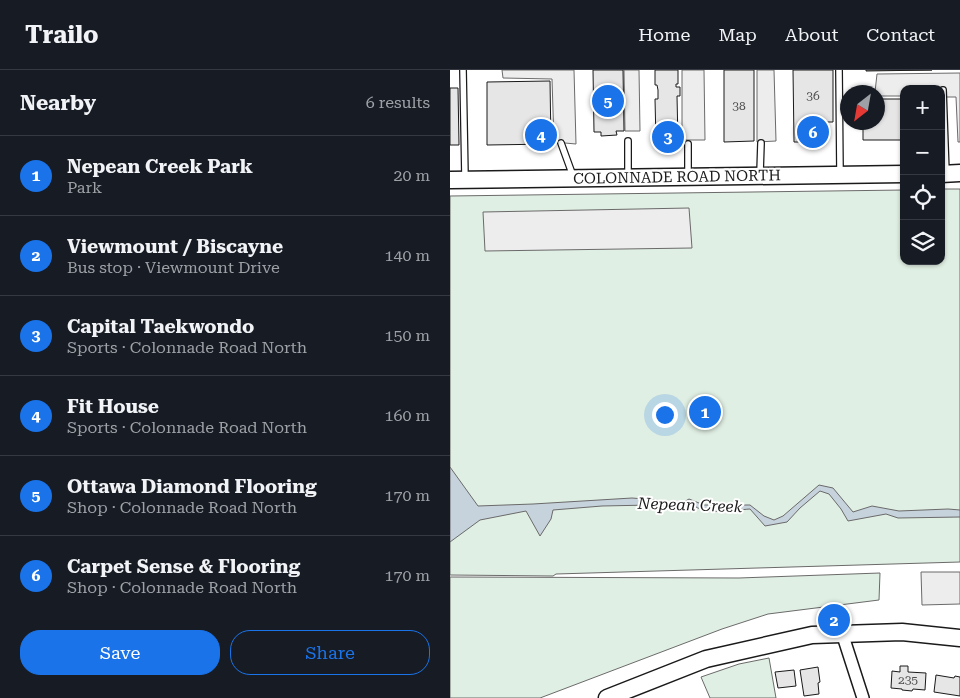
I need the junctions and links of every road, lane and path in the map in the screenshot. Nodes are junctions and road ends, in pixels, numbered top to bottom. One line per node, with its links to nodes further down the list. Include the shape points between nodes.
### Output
1 (462, 70): 15 (lane)
2 (838, 70): 10 (lane)
3 (945, 118): 9 (lane)
4 (628, 141): 12 (lane)
5 (561, 143): 14 (lane)
6 (761, 143): 11 (lane)
7 (688, 144): 13 (lane)
8 (900, 174): 10 (street, COLONNADE ROAD NORTH)
9 (949, 174)
10 (840, 175): 11 (street, COLONNADE ROAD NORTH)
11 (760, 176): 13 (street, COLONNADE ROAD NORTH)
12 (628, 177): 13 (street, COLONNADE ROAD NORTH); 14 (street, COLONNADE ROAD NORTH)
13 (688, 177)
14 (574, 178): 15 (street, COLONNADE ROAD NORTH)
15 (458, 180)
16 (842, 633): 17 (street, via 902,632); 18 (street, via 812,635 706,659); 19 (street)
17 (960, 638)
18 (617, 696)
19 (862, 698)

